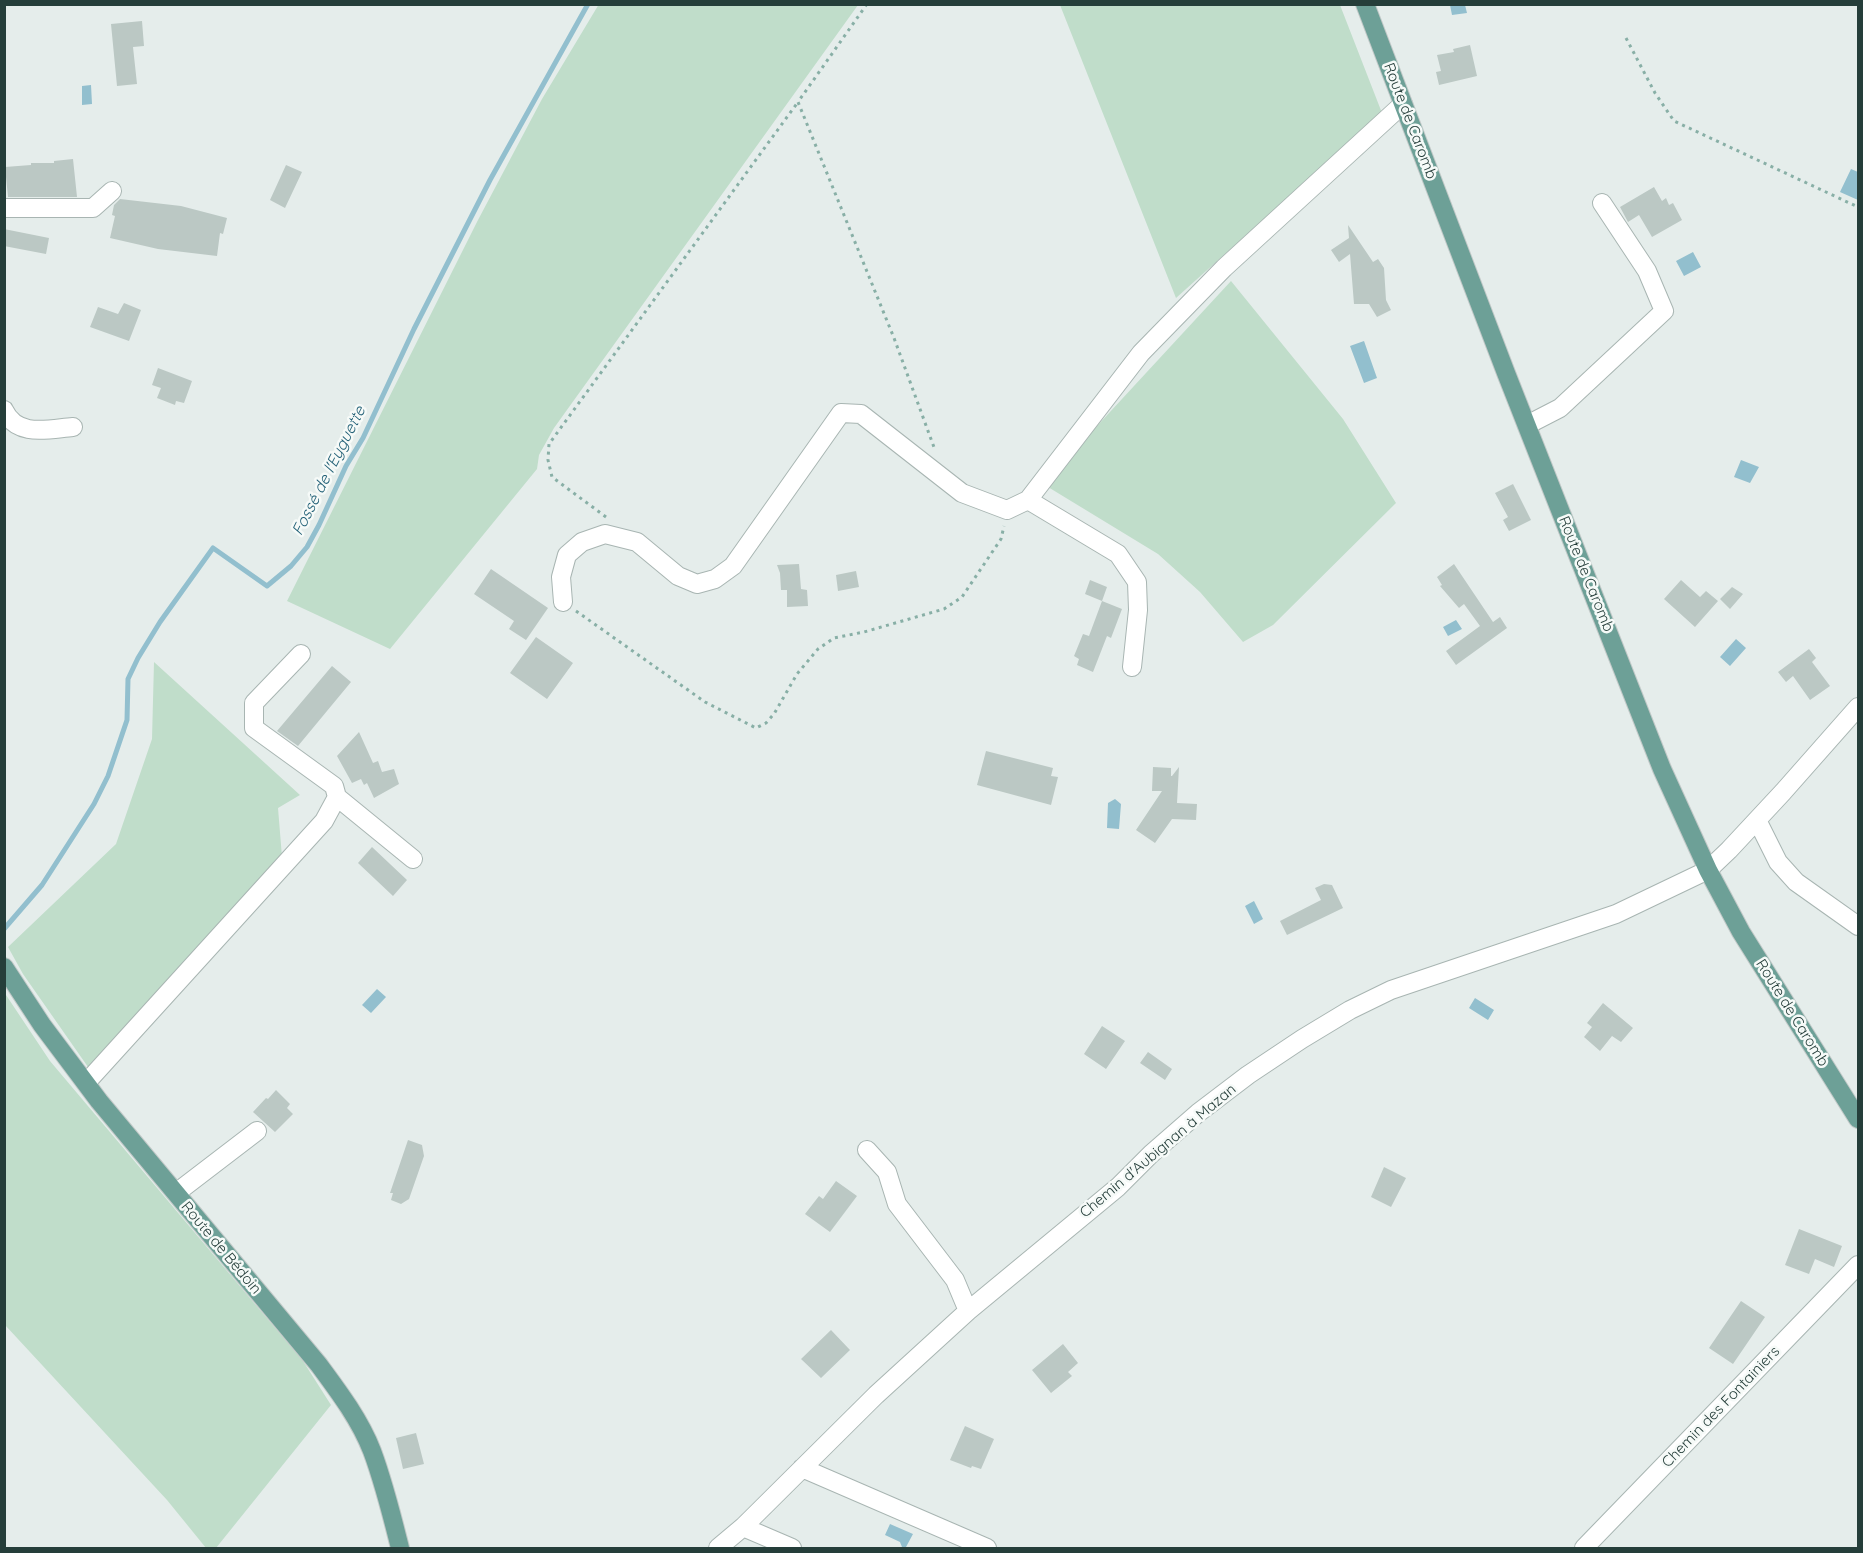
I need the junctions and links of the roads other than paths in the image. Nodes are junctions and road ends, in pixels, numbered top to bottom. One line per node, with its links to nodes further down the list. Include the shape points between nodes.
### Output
1 (1365, 4): 2 (main road, Route de Caromb)
2 (1403, 104): 7 (main road, Route de Caromb); 9 (street, via 1224,268 1141,353)
3 (112, 191): 5 (street, via 93,208)
4 (1602, 203): 7 (street, via 1647,271 1664,311 1560,408)
5 (4, 208)
6 (4, 410): 8 (street, via 18,427 27,431)
7 (1527, 425): 17 (main road, Route de Caromb, via 1662,769)
8 (73, 428)
9 (1028, 500): 10 (street, via 1007,510 962,493 861,414 841,414 733,566 715,579 697,584 678,576 637,542 604,534 582,542 567,555 561,578); 12 (street, via 1118,554 1137,582)
10 (563, 602)
11 (301, 654): 14 (street, via 254,703 254,728 333,786)
12 (1132, 667)
13 (1858, 707): 15 (street, Chemin d'Aubignan à Mazan)
14 (337, 797): 16 (street); 20 (street, via 324,820)
15 (1757, 820): 17 (street, Chemin d'Aubignan à Mazan); 18 (street, via 1778,862 1796,882)
16 (413, 859)
17 (1708, 870): 21 (main road, Route de Caromb, via 1741,932); 26 (street, Chemin d'Aubignan à Mazan, via 1616,914 1392,990 1350,1010 1248,1075 1198,1113 1118,1186)
18 (1858, 926)
19 (4, 967): 20 (main road, Route de Bédoin)
20 (86, 1083): 24 (main road, Route de Bédoin)
21 (1858, 1119)
22 (257, 1131): 24 (street)
23 (867, 1150): 26 (street, via 887,1172 897,1204 955,1280)
24 (176, 1193): 29 (main road, Route de Bédoin, via 319,1365 348,1406 371,1449)
25 (1858, 1264): 33 (street, Chemin des Fontainiers)
26 (968, 1311): 27 (street, Chemin d'Aubignan à Mazan)
27 (802, 1468): 28 (street, Chemin d'Aubignan à Mazan); 32 (street)
28 (743, 1527): 30 (street, Chemin d'Aubignan à Mazan); 31 (street)
29 (400, 1548)
30 (718, 1548)
31 (792, 1548)
32 (987, 1548)
33 (1584, 1548)

